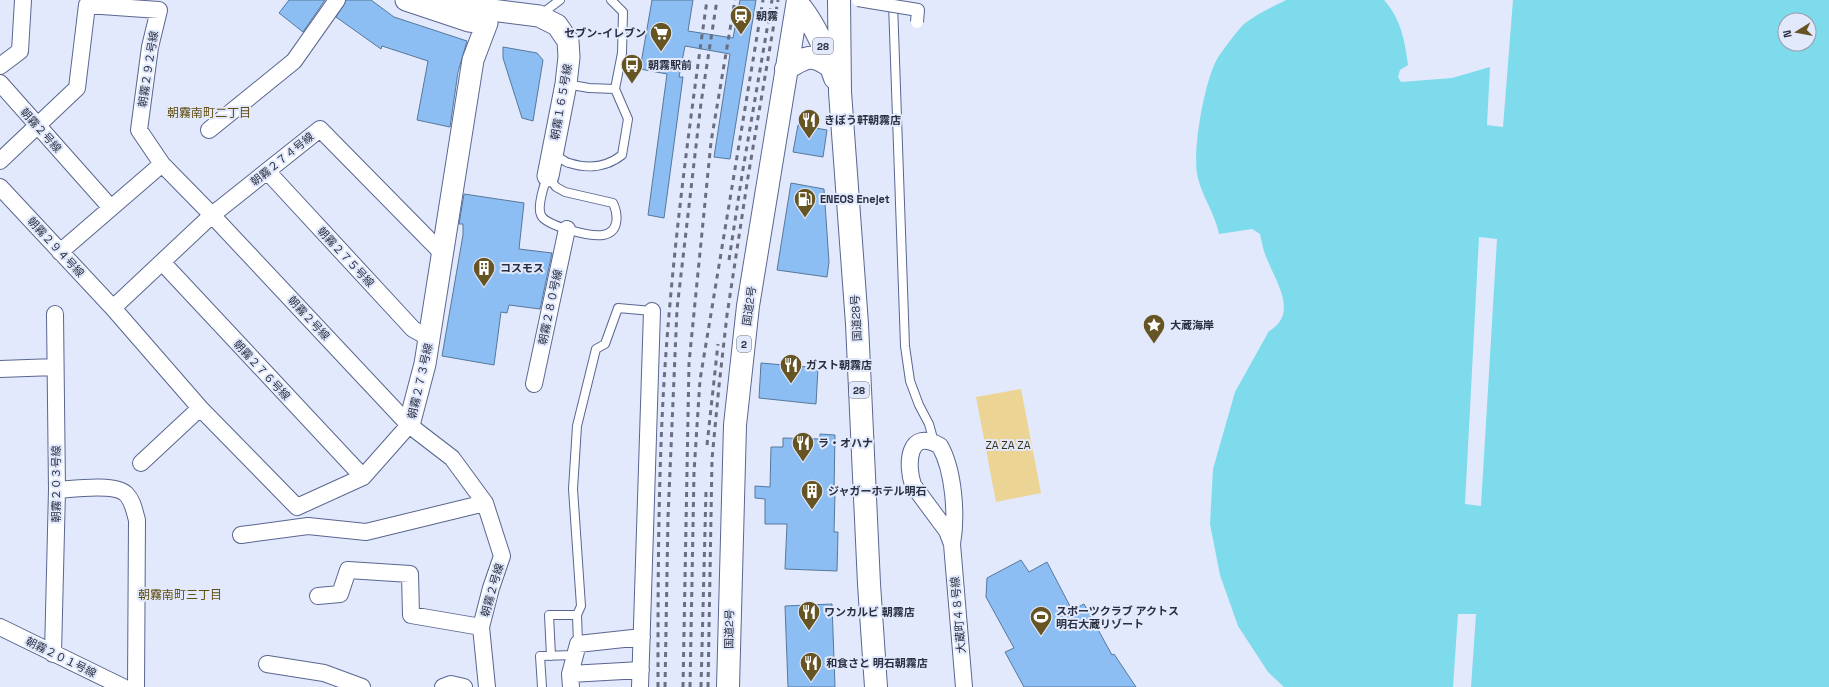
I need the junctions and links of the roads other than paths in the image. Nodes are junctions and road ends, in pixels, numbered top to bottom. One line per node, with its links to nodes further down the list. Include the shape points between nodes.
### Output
1 (24, 0): 14 (street, via 20,51)
2 (338, 0): 22 (street, via 294,61)
3 (406, 0): 11 (street, 朝霧１６５号線, via 469,21)
4 (447, 0): 11 (street, 朝霧１６５号線)
5 (560, 0): 12 (lane)
6 (611, 0): 19 (lane, via 623,12 622,53)
7 (839, 0): 20 (highway, 国道28号 / 28)
8 (858, 0): 13 (street, bridge, via 918,10)
9 (893, 0): 44 (lane, via 905,346 910,381)
10 (798, 2): 15 (highway, 国道28号 / 28, via 811,20); 16 (highway, 国道2号 / 2)
11 (500, 12): 12 (street, 朝霧１６５号線); 33 (street, 朝霧２７３号線, via 473,60)
12 (539, 16): 18 (street, 朝霧１６５号線, via 557,25 568,41)
13 (916, 22)
14 (0, 66)
15 (831, 67): 16 (highway, via 822,60 811,57); 20 (highway, 国道28号 / 28)
16 (786, 69): 70 (highway, 国道2号 / 2, via 748,306 735,425)
17 (0, 83): 21 (street, 朝霧２号線)
18 (566, 84): 19 (lane); 23 (street, 朝霧１６５号線)
19 (615, 89): 23 (lane, via 628,119 622,155 612,163 596,167 568,163)
20 (840, 92): 71 (highway, 国道28号 / 28, via 857,324)
21 (37, 126): 24 (street); 25 (street, 朝霧２９２号線, via 77,88 87,5 159,10 150,47 139,130); 29 (street, 朝霧２号線)
22 (209, 130)
23 (552, 152): 27 (street, 朝霧１６５号線)
24 (0, 161)
25 (162, 164): 29 (street); 30 (street, 朝霧２号線)
26 (267, 171): 30 (street, 朝霧２７４号線); 33 (street, 朝霧２７４号線, via 320,129); 38 (street, 朝霧２７５号線, via 413,329)
27 (548, 176): 31 (lane, via 543,188 540,214 545,221); 31 (lane, via 556,187 565,192 613,203 618,213 615,227 609,233 602,235)
28 (0, 187): 32 (street, 朝霧２９４号線)
29 (111, 208): 32 (street)
30 (212, 215): 34 (street, 朝霧２７４号線); 43 (street, 朝霧２号線)
31 (567, 229): 41 (street, 朝霧２８０号線)
32 (60, 252): 35 (street, 朝霧２９４号線)
33 (443, 254): 38 (street, 朝霧２７３号線)
34 (162, 262): 35 (street, 朝霧２７４号線); 46 (street, 朝霧２７６号線)
35 (113, 308): 42 (street, 朝霧２７３号線)
36 (652, 311): 52 (lane, via 618,308 605,344 596,349 577,426 573,489 582,606); 55 (street)
37 (55, 314): 39 (street, 朝霧２０３号線)
38 (430, 338): 43 (street, 朝霧２７３号線)
39 (55, 367): 40 (street); 47 (street, 朝霧２０３号線)
40 (0, 369)
41 (534, 384)
42 (200, 408): 45 (street); 46 (street, 朝霧２７３号線, via 297,507)
43 (409, 425): 46 (street, 朝霧２７３号線); 48 (street, 朝霧２号線, via 452,458)
44 (934, 442): 50 (street, 大蔵町４８号線, via 940,446 949,467 954,530); 50 (street, 大蔵町４８号線, via 915,444 910,452 910,476 913,485 947,531)
45 (141, 463)
46 (363, 477)
47 (57, 490): 57 (street, 朝霧２０３号線); 63 (street, via 110,488 125,493 133,503 137,520)
48 (486, 503): 49 (street, via 366,532 308,526); 54 (street, 朝霧２号線, via 502,556)
49 (241, 535)
50 (952, 544): 72 (street, 大蔵町４８号線)
51 (318, 596): 54 (street, via 340,594 348,570 410,574 411,615)
52 (577, 615): 56 (lane); 58 (lane, via 549,615)
53 (0, 627): 57 (street, 朝霧２０１号線)
54 (481, 627): 67 (street, 朝霧２号線)
55 (642, 637): 56 (street); 60 (street)
56 (577, 649): 58 (lane); 61 (street)
57 (53, 654): 62 (street, 朝霧２０１号線)
58 (551, 656): 68 (lane, via 540,656)
59 (267, 664): 64 (street, via 324,673)
60 (641, 670): 61 (street); 69 (street)
61 (570, 681)
62 (122, 687)
63 (136, 687)
64 (362, 687)
65 (443, 687): 66 (street, via 451,684)
66 (464, 687)
67 (487, 687)
68 (542, 687)
69 (640, 687)
70 (728, 687)
71 (876, 687)
72 (964, 687)

